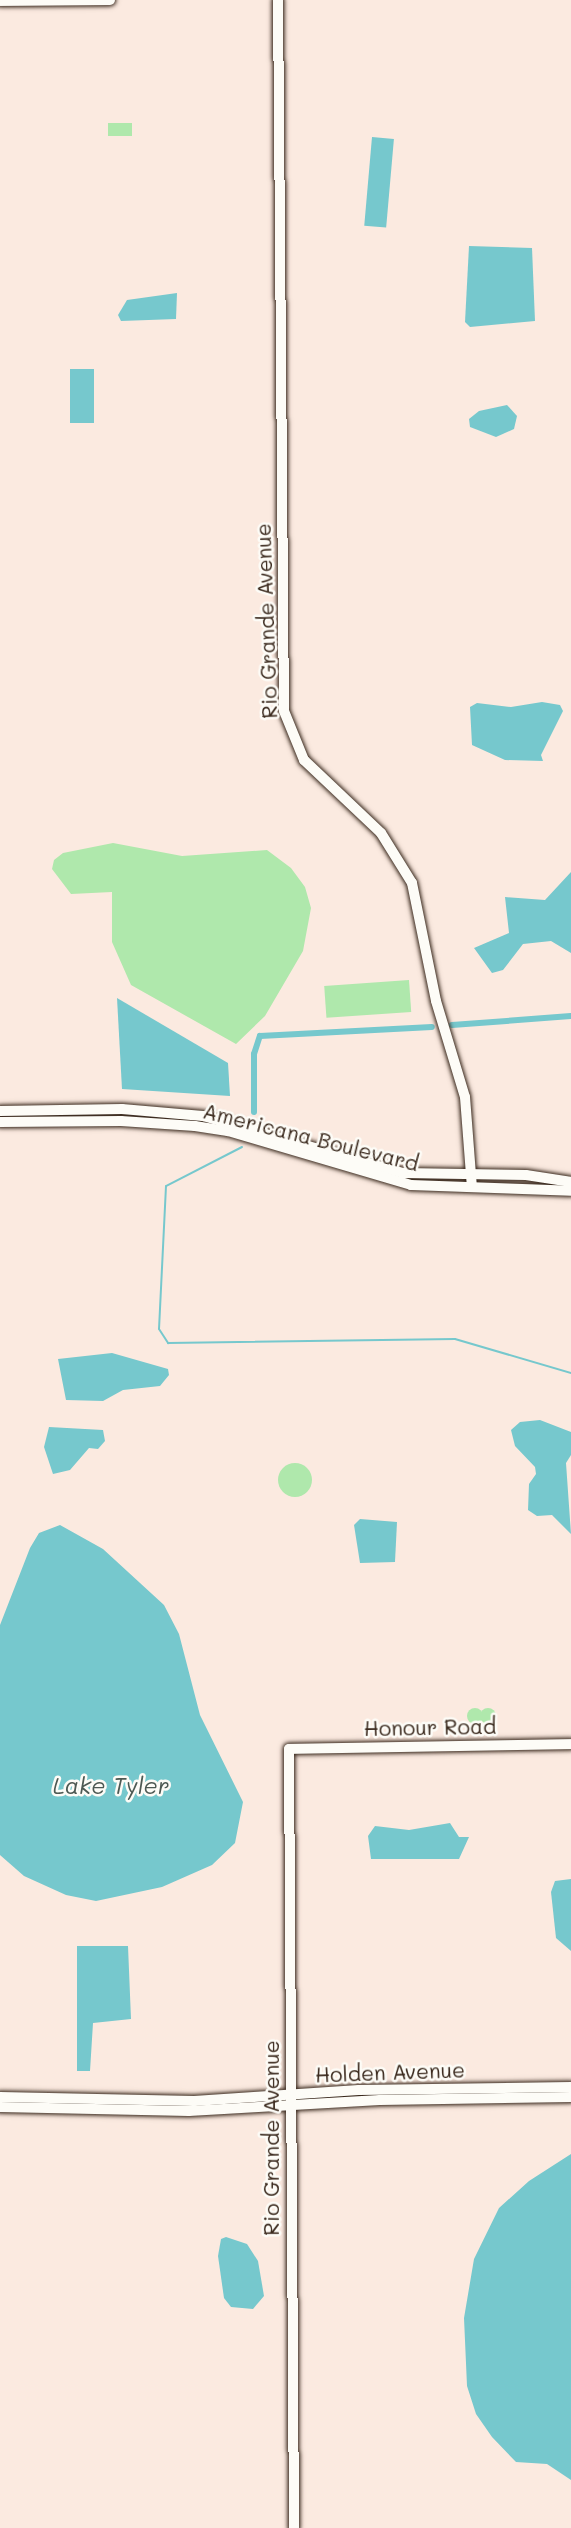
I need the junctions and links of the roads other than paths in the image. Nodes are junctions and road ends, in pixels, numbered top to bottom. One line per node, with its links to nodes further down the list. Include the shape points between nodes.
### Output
1 (86, 0): 2 (street); 4 (street)
2 (110, 0)
3 (278, 0): 7 (street, Rio Grande Avenue, via 284,711 292,740 304,760 381,833 412,883 436,1001 465,1097)
4 (0, 1)
5 (0, 1111): 7 (street, Americana Boulevard, via 122,1109 203,1116 264,1130 374,1167)
6 (0, 1122): 9 (street, Americana Boulevard, via 195,1126 238,1134 391,1182)
7 (471, 1175): 8 (street, Americana Boulevard, via 526,1175); 9 (street, Rio Grande Avenue)
8 (571, 1182)
9 (472, 1187): 10 (street, Americana Boulevard)
10 (571, 1191)
11 (571, 1744): 12 (street, Honour Road)
12 (289, 1749): 17 (street, Rio Grande Avenue)
13 (571, 2087): 14 (street, Holden Avenue)
14 (476, 2094): 16 (street, Holden Avenue); 17 (street, Holden Avenue)
15 (0, 2097): 18 (street, Holden Avenue)
16 (571, 2097)
17 (290, 2100): 18 (street, Holden Avenue); 20 (street, Holden Avenue, via 189,2111); 21 (street, Rio Grande Avenue)
18 (148, 2101): 20 (street)
19 (0, 2106): 20 (street, Holden Avenue)
20 (94, 2109)
21 (294, 2528)

